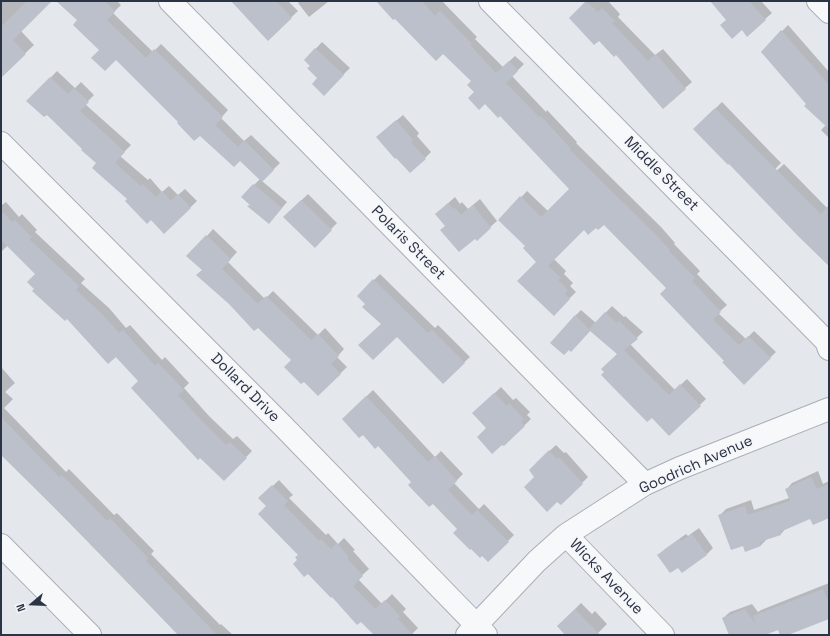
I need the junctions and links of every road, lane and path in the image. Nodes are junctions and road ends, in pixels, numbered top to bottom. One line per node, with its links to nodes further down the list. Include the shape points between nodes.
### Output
1 (170, 1): 8 (street, Polaris Street)
2 (490, 1): 6 (street, Middle Street, via 826,341)
3 (818, 1): 4 (street)
4 (829, 12)
5 (1, 143): 11 (street, Dollard Drive, via 277,420)
6 (829, 349)
7 (829, 409): 8 (street, Goodrich Avenue)
8 (645, 484): 9 (street, Goodrich Avenue)
9 (566, 536): 11 (street, Goodrich Avenue, via 537,561); 13 (street, Wicks Avenue)
10 (1, 545): 12 (street)
11 (477, 632)
12 (90, 635)
13 (663, 635)

